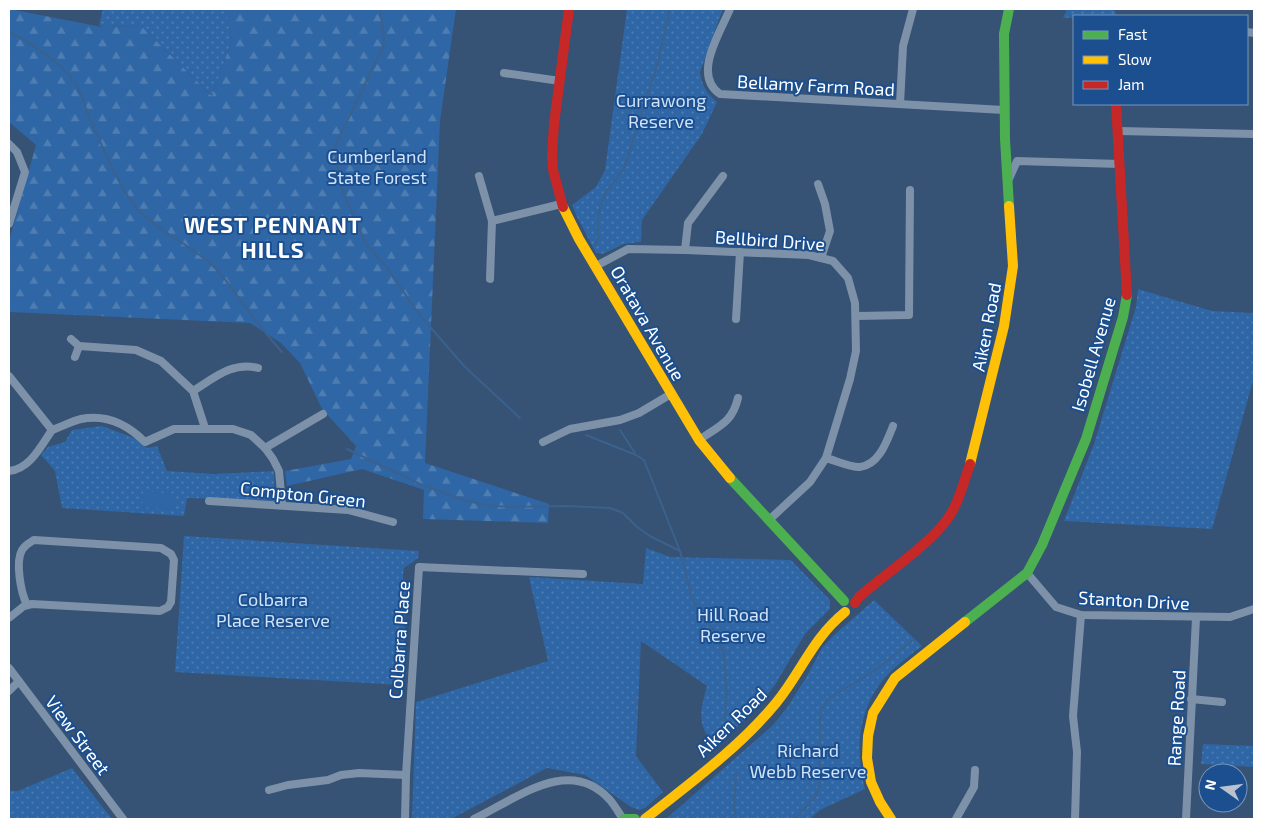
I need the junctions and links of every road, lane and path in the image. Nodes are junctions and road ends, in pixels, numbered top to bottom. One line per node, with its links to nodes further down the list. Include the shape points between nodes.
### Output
1 (569, 9): 6 (street, Oratava Avenue)
2 (730, 9): 7 (street, Bellamy Farm Road, via 706,70 711,85 720,94)
3 (913, 9): 7 (street, via 904,46)
4 (1009, 9): 9 (street, Aiken Road, via 1004,34)
5 (504, 73): 6 (street)
6 (560, 81): 19 (street, Oratava Avenue, via 552,156)
7 (900, 104): 9 (street, Bellamy Farm Road)
8 (1116, 105): 10 (street, Isobell Avenue)
9 (1004, 110): 17 (street, Aiken Road)
10 (1119, 131): 11 (street); 13 (street, Isobell Avenue)
11 (1254, 134)
12 (9, 144): 21 (street, via 17,152 25,172)
13 (1120, 164): 17 (street, via 1017,161); 50 (street, Isobell Avenue, via 1128,291 1123,317 1086,439)
14 (479, 176): 20 (street)
15 (723, 176): 22 (street, via 688,223)
16 (818, 184): 24 (street, via 830,231)
17 (1007, 186): 52 (street, Aiken Road, via 1012,281 968,474 956,503 940,527 860,597)
18 (910, 190): 27 (street, via 908,315)
19 (562, 204): 20 (street); 25 (street, Oratava Avenue)
20 (492, 221): 26 (street)
21 (9, 224)
22 (685, 250): 23 (street, Bellbird Drive); 25 (street, Bellbird Drive, via 628,249)
23 (740, 252): 24 (street, Bellbird Drive); 28 (street)
24 (821, 258): 27 (street, Bellbird Drive, via 833,261 848,278)
25 (596, 266): 35 (street, Oratava Avenue)
26 (490, 279)
27 (857, 316): 44 (street, Bellbird Drive, via 856,351 850,379)
28 (736, 319)
29 (72, 339): 30 (street)
30 (79, 346): 31 (street); 34 (street, via 136,350 161,361)
31 (74, 357)
32 (258, 368): 34 (street, via 235,366)
33 (9, 376): 40 (street)
34 (193, 391): 39 (street)
35 (671, 394): 41 (street, Oratava Avenue); 42 (street, via 620,420 570,429)
36 (738, 398): 41 (street, via 731,418)
37 (324, 414): 43 (street)
38 (893, 426): 44 (street, via 884,448 874,461 860,467)
39 (205, 428): 40 (street, via 174,429 145,442 124,425 103,418 81,419); 43 (street, via 233,429 251,435)
40 (52, 430): 45 (street, via 30,460)
41 (699, 440): 48 (street, Oratava Avenue, via 721,469)
42 (543, 442)
43 (265, 448): 47 (street, via 279,471)
44 (826, 458): 48 (street, Bellbird Drive, via 810,482)
45 (9, 471)
46 (209, 501): 47 (street, Compton Green)
47 (282, 504): 49 (street, Compton Green, via 348,510)
48 (769, 520): 52 (street, Oratava Avenue)
49 (393, 522)
50 (1027, 573): 55 (street, Stanton Drive, via 1056,607); 73 (street, via 895,678 873,713 867,758 871,782)
51 (583, 574): 64 (street, Colbarra Place, via 419,567)
52 (849, 602): 72 (street, Aiken Road, via 842,607 845,612 810,648 787,689 765,715)
53 (27, 605): 53 (street, via 160,611 168,608 171,602 174,560 161,548 34,540 27,544 19,558 23,597); 56 (street)
54 (1254, 609): 57 (street, Stanton Drive, via 1230,617)
55 (1081, 615): 57 (street, Stanton Drive); 75 (street, via 1073,716 1077,752)
56 (9, 618)
57 (1196, 618): 61 (street, Range Road)
58 (9, 668): 59 (street, View Street)
59 (19, 681): 60 (street); 67 (street, View Street)
60 (9, 690)
61 (1191, 699): 62 (street); 76 (street, Range Road)
62 (1222, 702)
63 (975, 770): 74 (street, via 974,788)
64 (406, 775): 65 (street, via 359,772); 68 (street, Colbarra Place)
65 (269, 790)
66 (485, 817): 69 (street); 70 (street, via 542,784 563,780 595,788 609,799)
67 (123, 819)
68 (405, 819)
69 (474, 819)
70 (623, 819): 71 (street)
71 (635, 819)
72 (645, 819)
73 (891, 819)
74 (956, 819)
75 (1075, 819)
76 (1186, 819)

